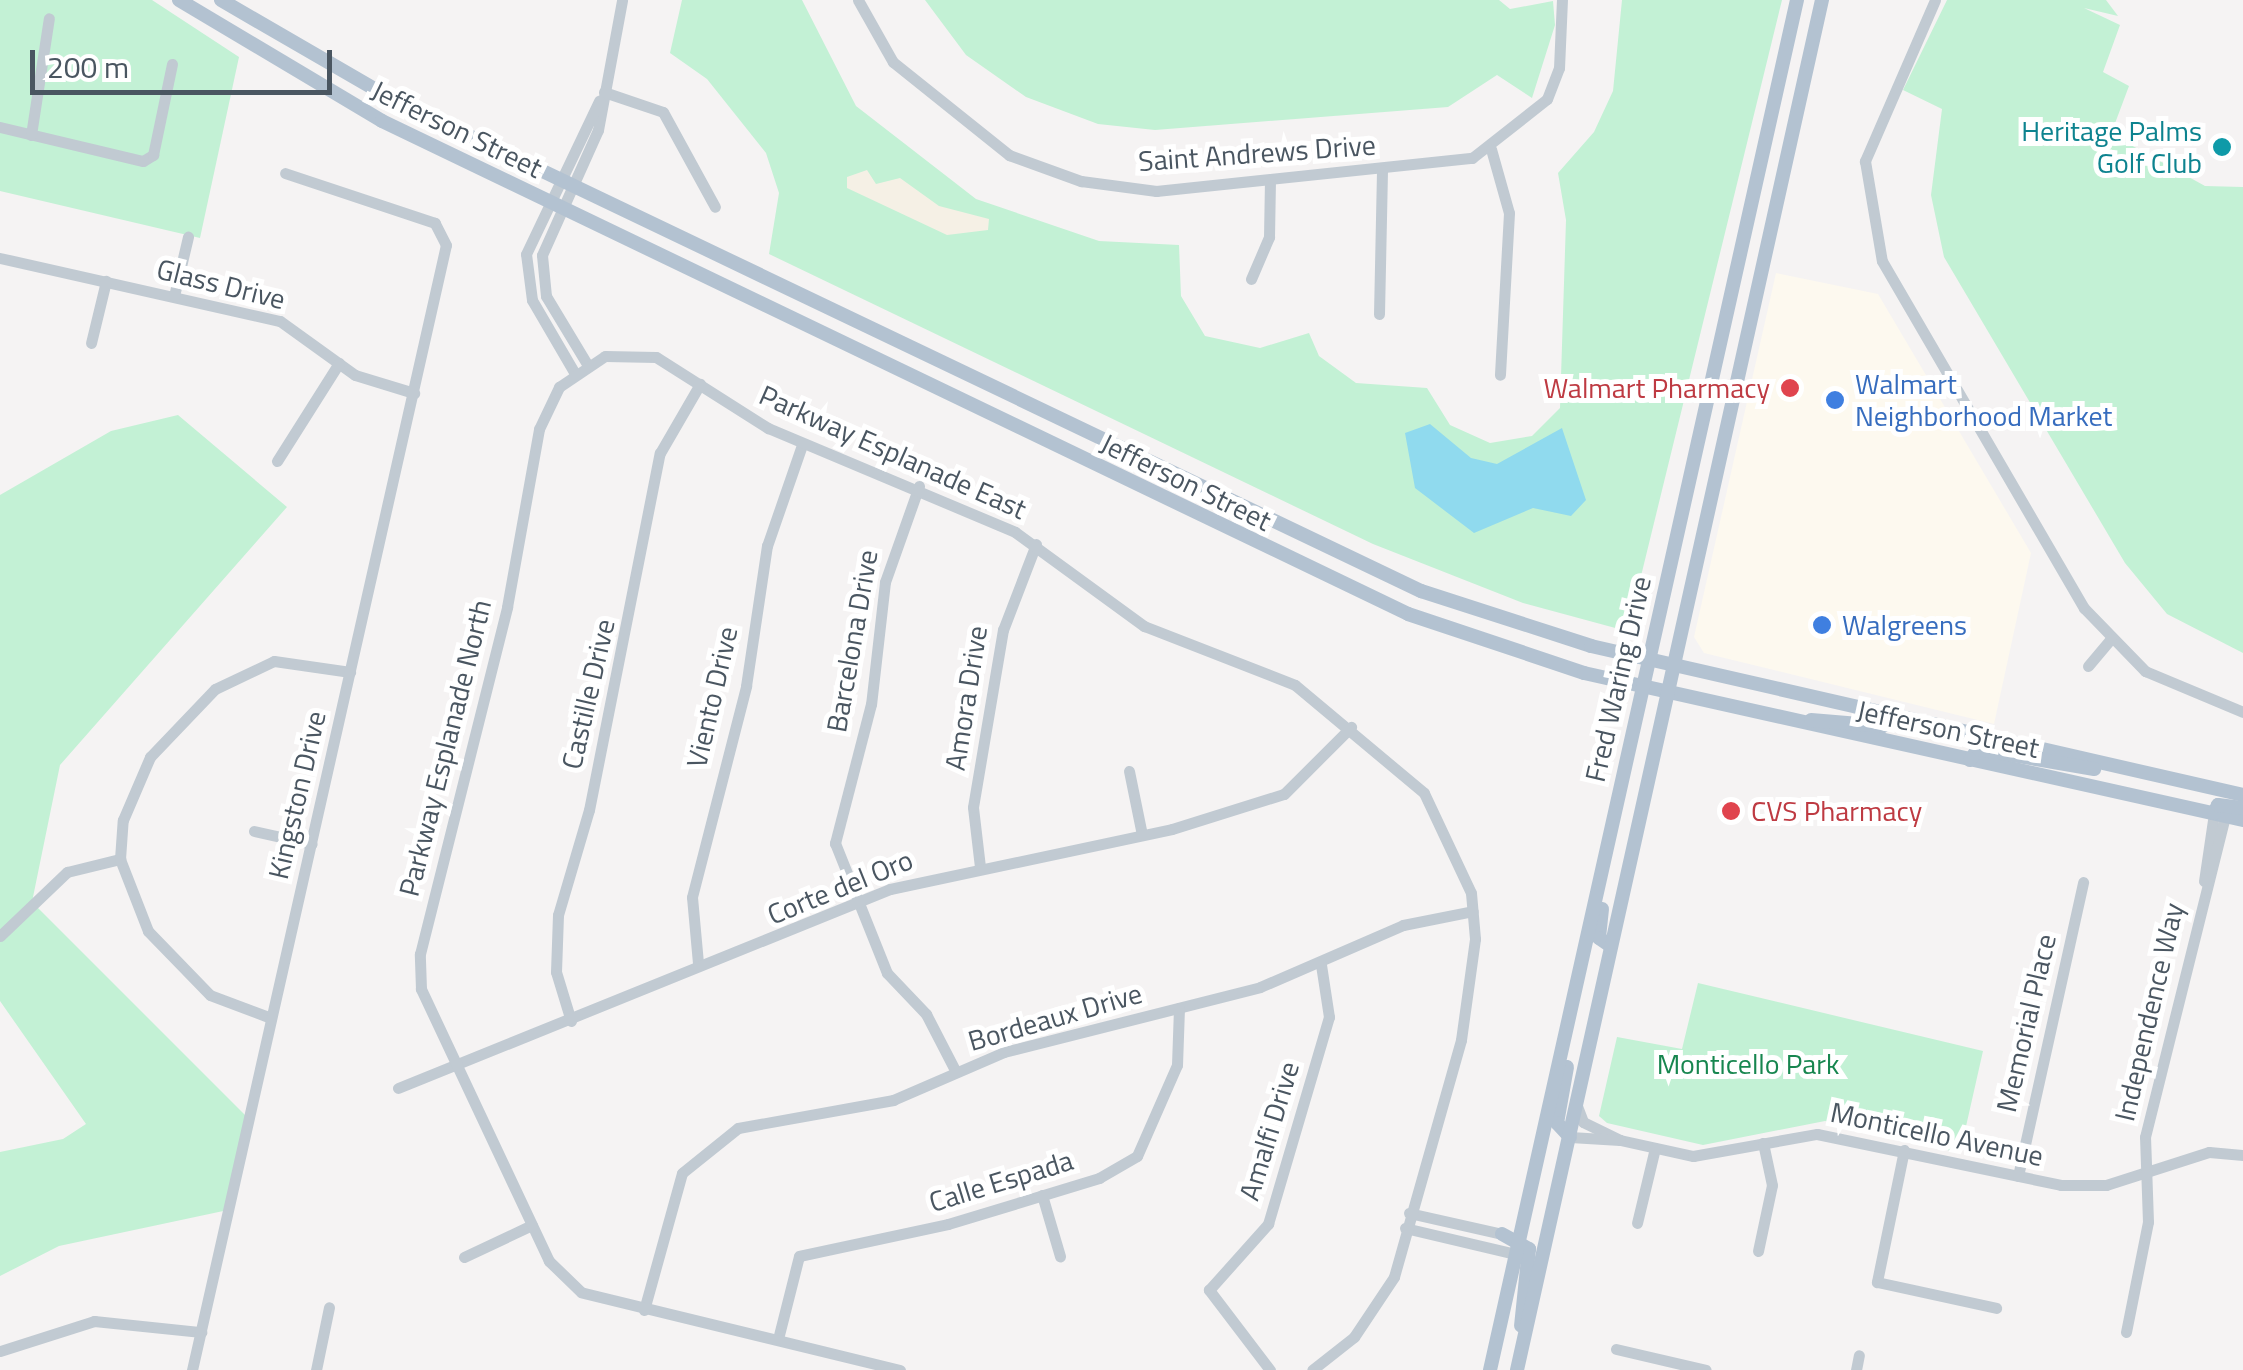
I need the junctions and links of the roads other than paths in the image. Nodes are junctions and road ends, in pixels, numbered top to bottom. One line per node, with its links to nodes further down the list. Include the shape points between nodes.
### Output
1 (178, 0): 18 (main road, Jefferson Street, via 324,91)
2 (222, 0): 18 (main road, Jefferson Street)
3 (622, 0): 11 (street)
4 (858, 0): 17 (street, Saint Andrews Drive, via 893,62 1009,156 1082,180 1156,190)
5 (1562, 0): 14 (street, via 1559,68 1547,100)
6 (1797, 0): 37 (main road, Fred Waring Drive)
7 (1822, 0): 38 (main road, Fred Waring Drive)
8 (1935, 0): 36 (street, via 1864,161 1882,261)
9 (50, 18): 13 (street)
10 (172, 64): 13 (street, via 153,155 143,161)
11 (604, 92): 18 (street, via 598,130); 19 (street, via 662,112)
12 (0, 128): 13 (street)
13 (31, 135)
14 (1490, 149): 15 (street, Saint Andrews Drive, via 1455,163); 29 (street, via 1509,213)
15 (1382, 170): 17 (street, Saint Andrews Drive); 25 (street)
16 (285, 173): 31 (street, Kingston Drive, via 444,231)
17 (1270, 180): 22 (street, via 1269,237)
18 (559, 193): 28 (street, via 528,276); 37 (main road, Jefferson Street, via 1360,567 1492,616); 41 (main road, Jefferson Street, via 1408,614)
19 (715, 207)
20 (188, 237): 24 (street)
21 (0, 258): 23 (street, Glass Drive)
22 (1251, 279)
23 (106, 281): 24 (street, Glass Drive); 26 (street)
24 (174, 296): 27 (street, Glass Drive, via 280,321)
25 (1378, 314)
26 (90, 343)
27 (339, 363): 31 (street, Glass Drive); 33 (street)
28 (581, 368): 30 (street, Parkway Esplanade East, via 644,355); 71 (street, Parkway Esplanade North, via 538,429 508,606 420,954 421,989)
29 (1500, 375)
30 (700, 384): 32 (street, Parkway Esplanade East); 69 (street, Castille Drive, via 660,453 589,810 558,915 556,972)
31 (414, 393): 40 (street, Kingston Drive)
32 (802, 445): 34 (street, Parkway Esplanade East); 65 (street, Viento Drive, via 767,546 746,686 692,897)
33 (276, 461)
34 (918, 486): 35 (street, Parkway Esplanade East); 61 (street, Barcelona Drive, via 884,582 871,704 839,820 838,868)
35 (1036, 544): 46 (street, Parkway Esplanade East, via 1144,626 1295,685); 59 (street, Amora Drive, via 1003,630 973,807)
36 (2110, 639): 39 (street); 43 (street, via 2184,692)
37 (1648, 658): 38 (main road, Jefferson Street); 41 (main road, Fred Waring Drive)
38 (1674, 665): 42 (main road, Fred Waring Drive); 44 (main road, Jefferson Street)
39 (2088, 666)
40 (350, 672): 56 (street, Kingston Drive); 57 (street, via 274,661 215,689 137,778)
41 (1642, 686): 42 (main road, Jefferson Street); 58 (main road, Fred Waring Drive)
42 (1668, 693): 45 (main road, Jefferson Street); 64 (main road, Fred Waring Drive)
43 (2243, 712)
44 (1888, 714): 45 (main road, via 1883,726 1834,716); 49 (main road, Jefferson Street)
45 (1800, 722): 47 (main road, Jefferson Street)
46 (1351, 727): 55 (street, Corte del Oro, via 1284,794); 62 (street, Parkway Esplanade East, via 1424,793 1457,850)
47 (1970, 760): 49 (main road, via 1983,749); 52 (main road, Jefferson Street)
48 (1129, 771): 55 (street)
49 (2140, 772): 50 (main road, Jefferson Street)
50 (2243, 796)
51 (2243, 808): 52 (main road, via 2218,805)
52 (2220, 815): 53 (main road, Jefferson Street); 81 (street, Independence Way, via 2145,1137)
53 (2243, 820)
54 (254, 831): 56 (street)
55 (1142, 835): 59 (street, Corte del Oro)
56 (312, 844): 68 (street, Kingston Drive)
57 (120, 859): 63 (street, via 67,872); 68 (street, via 148,931 192,981 222,1003)
58 (1604, 859): 64 (main road, via 1598,932); 70 (main road, Fred Waring Drive)
59 (980, 868): 61 (street, Corte del Oro)
60 (2083, 882): 82 (street, Memorial Place)
61 (853, 905): 65 (street, Corte del Oro); 72 (street, Barcelona Drive)
62 (1473, 911): 66 (street, Bordeaux Drive, via 1403,925); 84 (street, via 1452,1084)
63 (0, 936)
64 (1611, 946): 74 (main road, Fred Waring Drive)
65 (698, 963): 69 (street, Corte del Oro)
66 (1321, 966): 67 (street, Bordeaux Drive); 107 (street, Amalfi Drive, via 1329,1017 1268,1224 1209,1290)
67 (1179, 1008): 72 (street, Bordeaux Drive); 83 (street, Calle Espada, via 1181,1046 1154,1135 1118,1170)
68 (272, 1018): 97 (street, Kingston Drive)
69 (571, 1021): 71 (street, Corte del Oro)
70 (1566, 1031): 75 (main road, via 1557,1122); 89 (main road, Fred Waring Drive)
71 (454, 1062): 73 (street, Corte del Oro); 86 (street, Parkway Esplanade North)
72 (956, 1072): 96 (street, Bordeaux Drive, via 893,1100 719,1138 670,1199)
73 (398, 1088)
74 (1577, 1106): 75 (main road, Fred Waring Drive); 76 (street, Monticello Avenue, via 1584,1122)
75 (1570, 1137): 76 (street, Monticello Avenue); 102 (main road, Fred Waring Drive)
76 (1620, 1140): 78 (street, Monticello Avenue)
77 (1763, 1143): 78 (street, Monticello Avenue, via 1714,1156); 79 (street, Monticello Avenue, via 1816,1134); 90 (street, via 1772,1185)
78 (1655, 1148): 85 (street)
79 (1904, 1150): 82 (street, Monticello Avenue); 95 (street, via 1875,1278 1892,1290)
80 (2243, 1155): 81 (street, Monticello Avenue, via 2209,1152)
81 (2146, 1172): 82 (street, Monticello Avenue, via 2084,1186); 98 (street, Independence Way, via 2146,1238)
82 (2018, 1176)
83 (1042, 1195): 92 (street); 99 (street, Calle Espada, via 799,1256)
84 (1408, 1214): 87 (street); 88 (street)
85 (1637, 1223)
86 (532, 1225): 93 (street); 96 (street, Parkway Esplanade North, via 549,1262 581,1292)
87 (1405, 1228): 91 (street); 108 (street, via 1383,1298)
88 (1502, 1234): 89 (main road)
89 (1520, 1238): 91 (main road, Fred Waring Drive); 102 (main road, via 1529,1250)
90 (1758, 1251)
91 (1516, 1254): 109 (main road, Fred Waring Drive)
92 (1060, 1256)
93 (464, 1257)
94 (329, 1307): 105 (street)
95 (1996, 1308)
96 (644, 1310): 99 (street, Parkway Esplanade North)
97 (201, 1332): 100 (street, via 94,1320); 104 (street, Kingston Drive)
98 (2126, 1332)
99 (780, 1335): 106 (street, Parkway Esplanade North)
100 (0, 1350)
101 (1616, 1350): 111 (street)
102 (1521, 1352): 110 (main road, Fred Waring Drive)
103 (1859, 1354): 112 (street)
104 (192, 1370)
105 (316, 1370)
106 (900, 1370)
107 (1270, 1370)
108 (1312, 1370)
109 (1490, 1370)
110 (1517, 1370)
111 (1706, 1370)
112 (1856, 1370)

